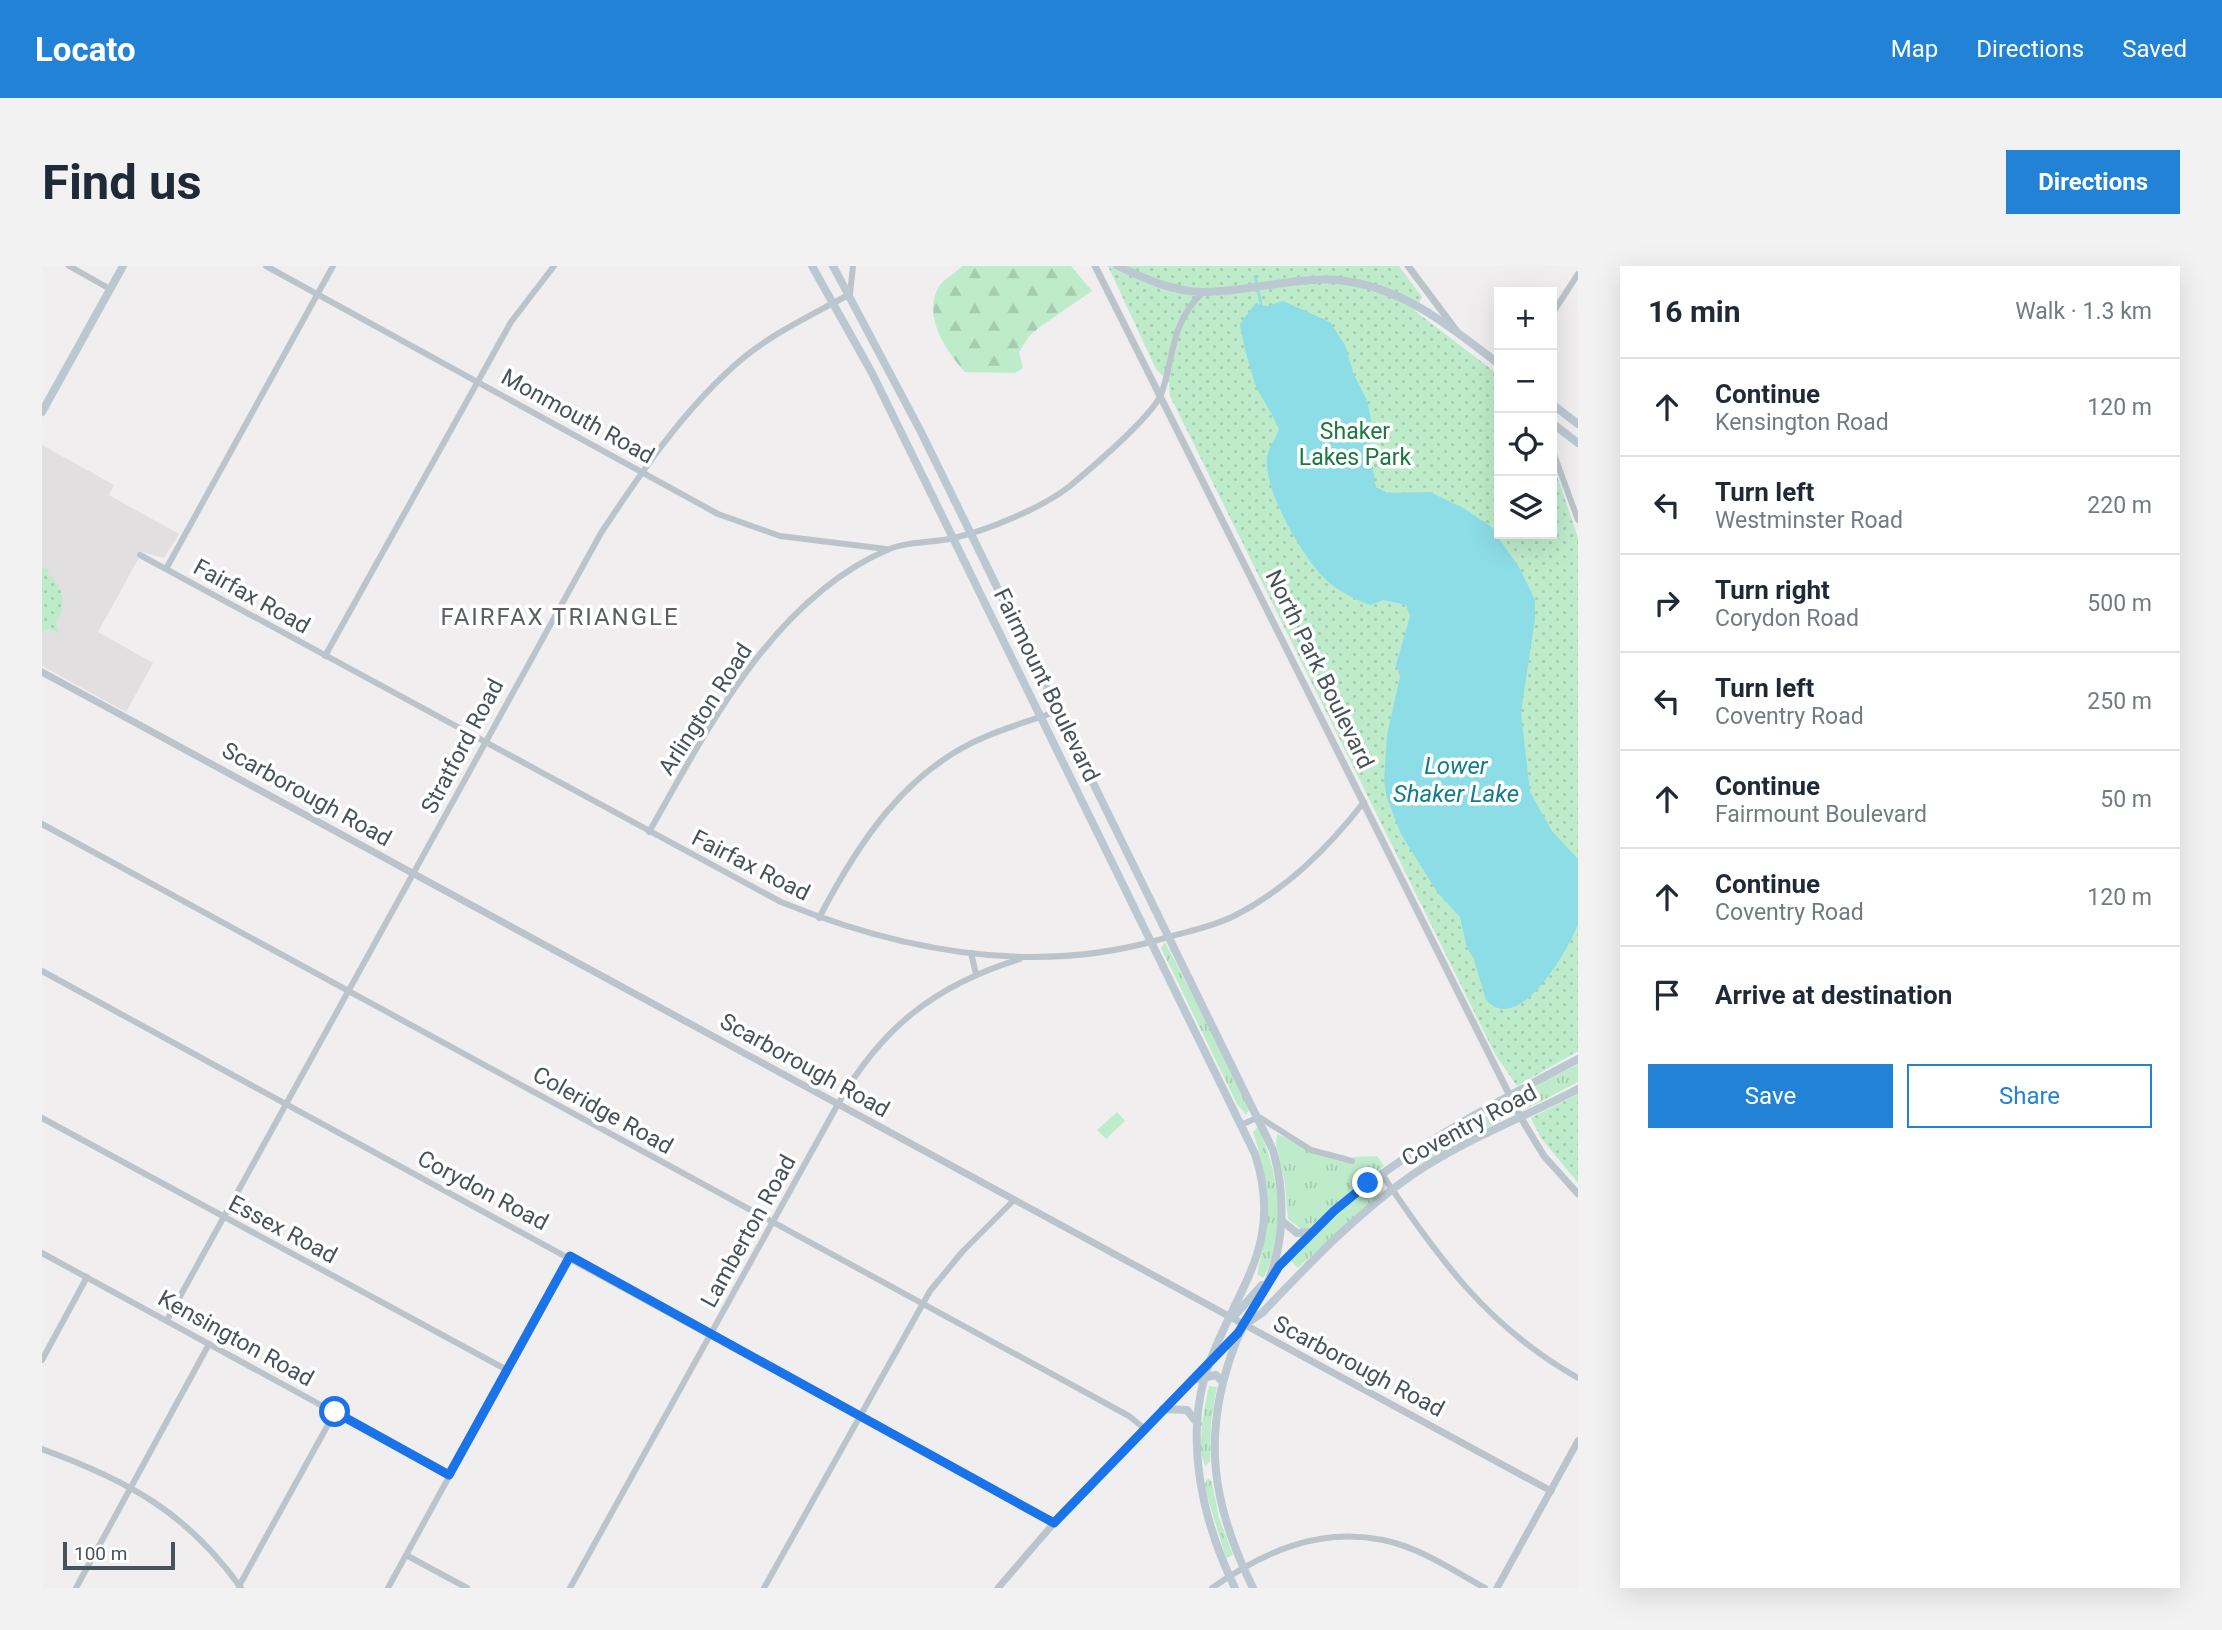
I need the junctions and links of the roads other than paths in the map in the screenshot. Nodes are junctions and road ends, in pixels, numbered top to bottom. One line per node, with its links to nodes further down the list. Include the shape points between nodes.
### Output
1 (69, 266): 13 (street)
2 (123, 266): 13 (main road)
3 (267, 266): 15 (street, Monmouth Road)
4 (333, 266): 15 (street)
5 (554, 266): 21 (street, via 511,322)
6 (812, 266): 17 (main road, Fairmount Boulevard)
7 (833, 266): 16 (main road, Fairmount Boulevard)
8 (853, 266): 16 (street)
9 (1095, 266): 22 (street, North Park Boulevard)
10 (1118, 266): 14 (main road, via 1160,284)
11 (1408, 266): 19 (street)
12 (1578, 274): 18 (street)
13 (110, 289): 24 (main road)
14 (1203, 292): 19 (main road, via 1332,280 1370,286 1409,301); 22 (street, via 1174,335)
15 (317, 294): 21 (street, Monmouth Road); 35 (street)
16 (850, 294): 17 (street, Stratford Road); 31 (main road, Fairmount Boulevard)
17 (834, 302): 29 (street, Stratford Road, via 736,364); 32 (main road, Fairmount Boulevard)
18 (1557, 306)
19 (1458, 334): 20 (main road)
20 (1494, 360)
21 (478, 381): 29 (street, Monmouth Road); 36 (street)
22 (1162, 395): 31 (street, Arlington Road, via 1113,450 1066,489); 41 (street, North Park Boulevard)
23 (1557, 408): 25 (main road)
24 (42, 412)
25 (1578, 424)
26 (1557, 426): 27 (main road)
27 (1577, 440)
28 (1557, 463): 30 (street)
29 (642, 472): 33 (street, Monmouth Road, via 718,514 780,536); 40 (street, Stratford Road, via 600,534)
30 (1578, 520)
31 (971, 533): 32 (street, Arlington Road); 38 (main road, Fairmount Boulevard)
32 (953, 538): 33 (street, Arlington Road); 39 (main road, Fairmount Boulevard)
33 (888, 549): 43 (street, Arlington Road, via 806,605 747,668)
34 (141, 555): 35 (street, Fairfax Road)
35 (166, 569): 36 (street, Fairfax Road)
36 (325, 656): 40 (street, Fairfax Road)
37 (42, 672): 44 (street, Scarborough Road)
38 (1058, 711): 39 (street); 46 (main road, Fairmount Boulevard)
39 (1042, 717): 45 (street, via 985,737 943,760 902,793 873,827); 47 (main road, Fairmount Boulevard)
40 (483, 742): 43 (street, Fairfax Road); 44 (street, Stratford Road)
41 (1364, 802): 46 (street, Fairfax Road, via 1334,840 1270,893 1234,916); 55 (street, North Park Boulevard)
42 (42, 824): 52 (street, Coleridge Road)
43 (649, 832): 45 (street, Fairfax Road)
44 (414, 874): 52 (street, Stratford Road); 57 (street, Scarborough Road)
45 (819, 918): 48 (street, Fairfax Road, via 900,942)
46 (1170, 938): 47 (street, Fairfax Road); 58 (main road, Fairmount Boulevard)
47 (1153, 942): 49 (street, Fairfax Road, via 1116,951); 61 (main road, Fairmount Boulevard)
48 (971, 953): 49 (street, Fairfax Road); 51 (street)
49 (1024, 958): 51 (street, Lamberton Road)
50 (42, 971): 56 (street, Corydon Road)
51 (976, 974): 57 (street, Lamberton Road, via 899,1023 867,1058)
52 (350, 992): 56 (street, Stratford Road); 69 (street, Coleridge Road)
53 (1578, 1059): 55 (main road, Coventry Road)
54 (1578, 1089): 60 (main road, Coventry Road)
55 (1509, 1096): 60 (street, North Park Boulevard); 63 (main road, Coventry Road)
56 (286, 1104): 67 (street, Stratford Road); 72 (street, Corydon Road)
57 (838, 1104): 66 (street, Scarborough Road); 69 (street, Lamberton Road)
58 (1259, 1117): 61 (street); 62 (street, via 1311,1150); 68 (main road, Fairmount Boulevard, via 1278,1170)
59 (42, 1118): 67 (street, Essex Road)
60 (1521, 1118): 64 (main road, Coventry Road, via 1461,1146); 65 (street, North Park Boulevard, via 1544,1156)
61 (1243, 1124): 76 (main road, Fairmount Boulevard, via 1260,1170 1264,1222 1255,1265)
62 (1352, 1161)
63 (1381, 1173): 64 (street); 70 (main road, Coventry Road)
64 (1392, 1190): 78 (main road, Coventry Road); 85 (street, via 1432,1249 1493,1318)
65 (1578, 1194)
66 (1013, 1200): 75 (street); 76 (street, Scarborough Road)
67 (224, 1217): 77 (street, Stratford Road); 83 (street, Essex Road)
68 (1282, 1221): 70 (main road, via 1297,1233); 74 (main road, Fairmount Boulevard)
69 (773, 1222): 75 (street, Coleridge Road); 79 (street, Lamberton Road)
70 (1314, 1231): 74 (main road, Coventry Road)
71 (42, 1253): 73 (street, Kensington Road)
72 (570, 1256): 79 (street, Corydon Road); 83 (street)
73 (87, 1277): 77 (street, Kensington Road); 81 (street)
74 (1269, 1277): 76 (main road, Coventry Road); 78 (main road, Fairmount Boulevard)
75 (922, 1304): 90 (street); 92 (street, Coleridge Road, via 1129,1416)
76 (1231, 1319): 78 (street, Scarborough Road); 82 (main road, Fairmount Boulevard)
77 (167, 1320): 80 (street, Kensington Road)
78 (1243, 1326): 82 (main road, Coventry Road); 87 (main road, Fairmount Boulevard); 99 (street, Scarborough Road)
79 (710, 1335): 90 (street, Corydon Road); 108 (street, Lamberton Road)
80 (209, 1344): 89 (street, Kensington Road); 98 (street)
81 (42, 1360)
82 (1210, 1362): 84 (main road, Fairmount Boulevard); 86 (street, Coventry Road)
83 (507, 1370): 97 (street)
84 (1206, 1376): 86 (main road); 87 (main road); 91 (main road, Fairmount Boulevard)
85 (1578, 1378)
86 (1192, 1380): 88 (street, Coventry Road)
87 (1222, 1381): 95 (main road, Fairmount Boulevard, via 1214,1424)
88 (1163, 1409): 91 (main road, via 1185,1409); 92 (street, Coventry Road)
89 (335, 1412): 97 (street, Kensington Road); 104 (street)
90 (859, 1416): 100 (street, Corydon Road); 109 (street)
91 (1199, 1426): 96 (main road, Fairmount Boulevard)
92 (1145, 1429): 100 (street, Coventry Road)
93 (1578, 1441): 99 (street)
94 (42, 1449): 98 (street)
95 (1215, 1471): 96 (main road); 102 (main road, Fairmount Boulevard, via 1222,1513)
96 (1199, 1472): 103 (main road, Fairmount Boulevard, via 1211,1529)
97 (449, 1475): 101 (street)
98 (132, 1487): 104 (street, via 174,1517); 105 (street)
99 (1551, 1491): 115 (street)
100 (1054, 1523): 110 (street, Coventry Road)
101 (407, 1555): 106 (street); 107 (street)
102 (1243, 1567): 103 (street); 113 (main road, Fairmount Boulevard); 114 (street, via 1274,1550 1343,1536 1404,1546)
103 (1230, 1576): 111 (street); 112 (main road, Fairmount Boulevard)
104 (240, 1587)
105 (76, 1588)
106 (388, 1588)
107 (467, 1588)
108 (570, 1588)
109 (764, 1588)
110 (998, 1588)
111 (1212, 1588)
112 (1236, 1588)
113 (1253, 1588)
114 (1485, 1588)
115 (1497, 1588)

